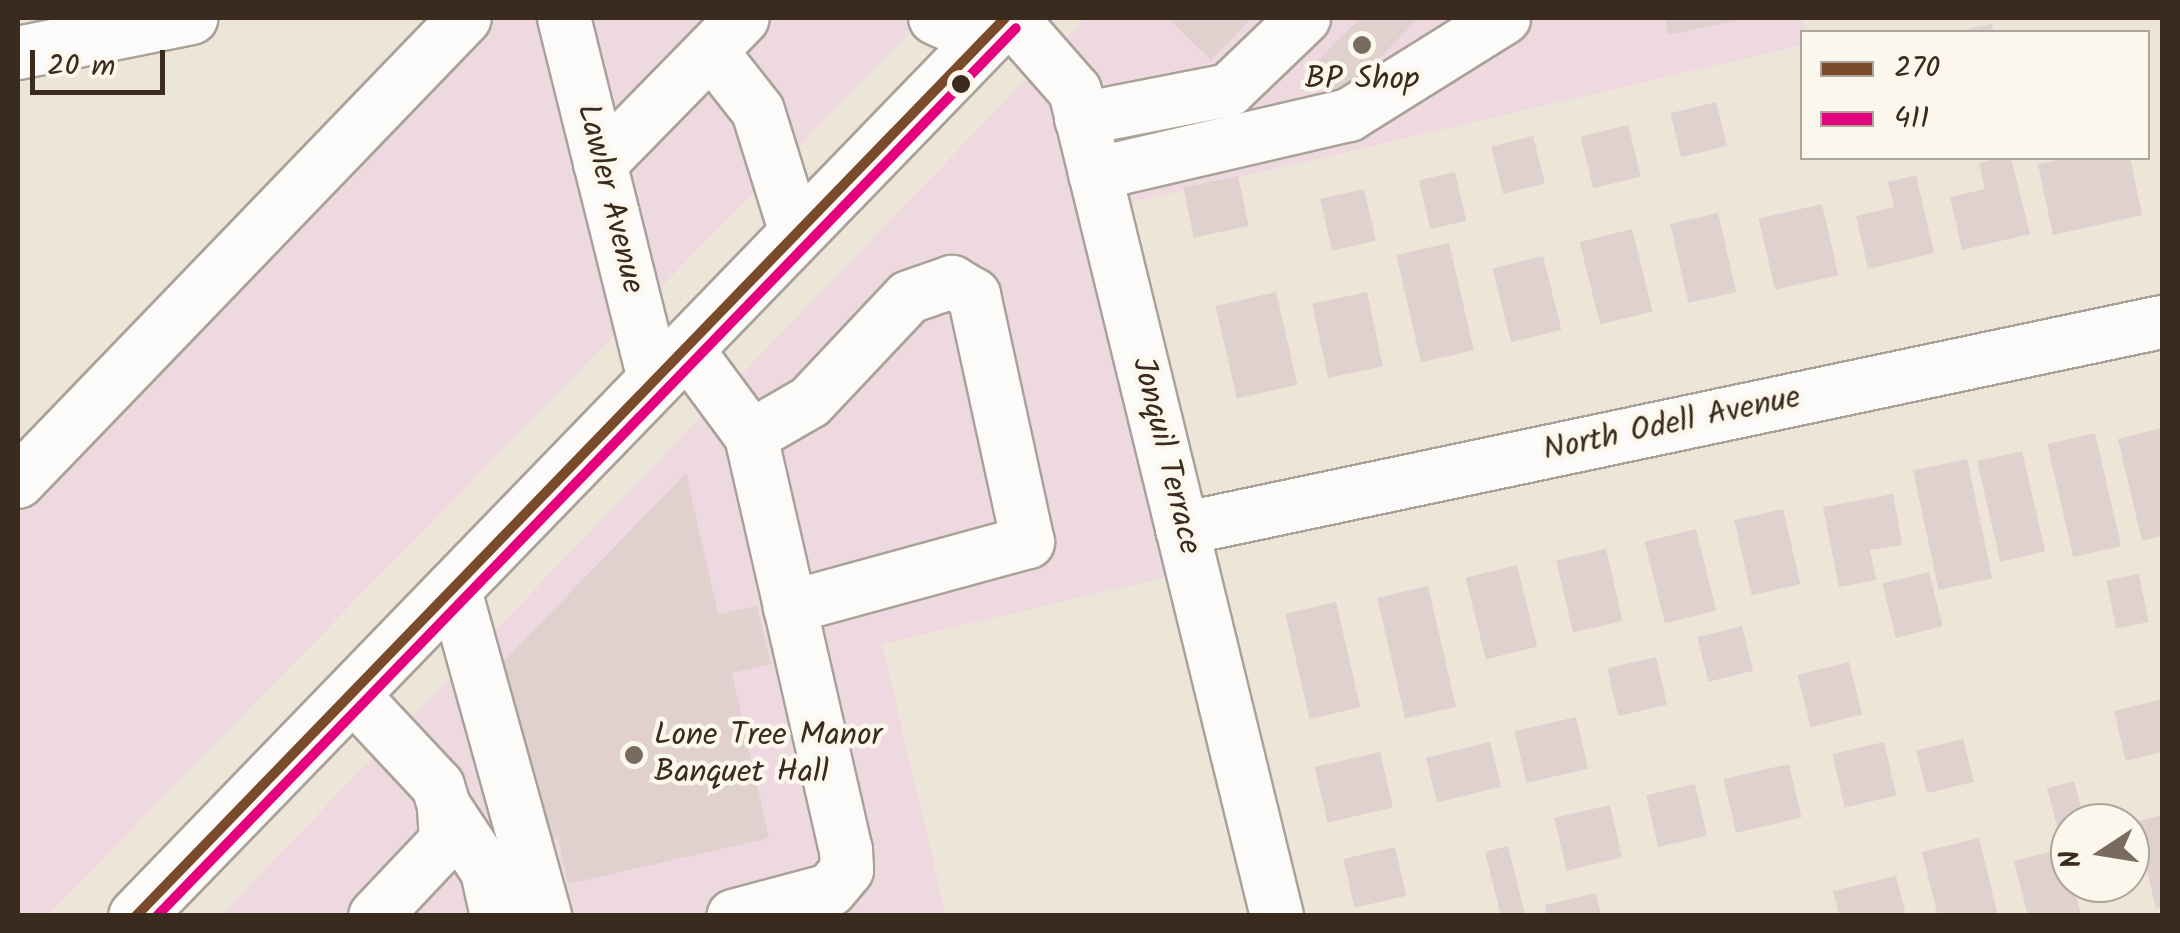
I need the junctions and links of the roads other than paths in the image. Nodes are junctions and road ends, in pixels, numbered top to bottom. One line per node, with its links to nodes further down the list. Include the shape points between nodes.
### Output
1 (191, 18): 8 (street)
2 (465, 18): 16 (street)
3 (564, 18): 10 (street, Lawler Avenue)
4 (1304, 18): 9 (street, via 1229,90)
5 (1504, 18): 11 (street, via 1349,114)
6 (983, 23): 9 (street, Jonquil Terrace, via 1075,91); 12 (main road)
7 (727, 34): 10 (street); 12 (street)
8 (18, 53)
9 (1081, 118): 11 (street, Jonquil Terrace)
10 (600, 164): 14 (street, Lawler Avenue)
11 (1096, 174): 17 (street, Jonquil Terrace)
12 (796, 232): 14 (main road)
13 (2162, 322): 17 (street, North Odell Avenue)
14 (670, 364): 15 (street); 18 (main road)
15 (751, 436): 19 (street); 19 (street, via 810,402 910,297 952,282 974,295 1028,542)
16 (18, 482)
17 (1182, 529): 27 (street, Jonquil Terrace)
18 (454, 586): 20 (main road); 25 (street)
19 (790, 607): 26 (street, via 847,870 830,890)
20 (351, 693): 21 (street, via 438,786); 22 (main road)
21 (444, 806): 23 (street, via 446,841); 24 (street, via 487,871)
22 (136, 916)
23 (375, 916)
24 (497, 916)
25 (544, 916)
26 (734, 916)
27 (1277, 916)

